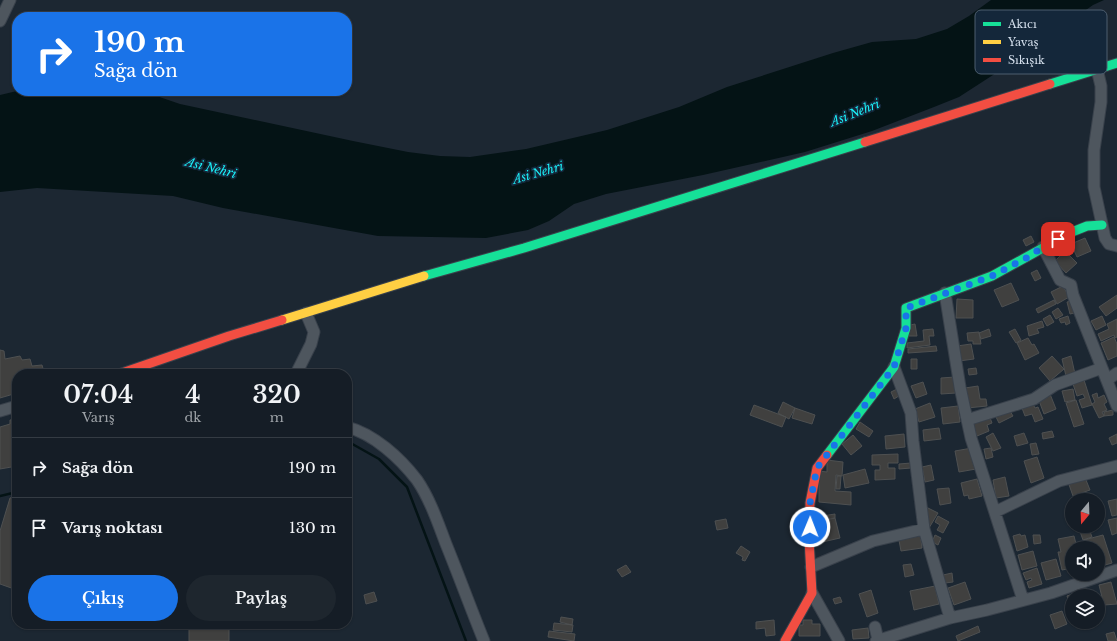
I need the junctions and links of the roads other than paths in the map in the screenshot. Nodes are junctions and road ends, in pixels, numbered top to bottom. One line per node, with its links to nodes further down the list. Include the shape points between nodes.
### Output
1 (10, 0): 2 (street)
2 (0, 21)
3 (1117, 63): 4 (street)
4 (1107, 66)
5 (1081, 74): 11 (street, via 864,144)
6 (1098, 74): 7 (street, via 1101,102 1094,150 1094,187)
7 (1102, 225): 8 (street, via 1109,244); 9 (street, via 1086,226)
8 (1117, 246)
9 (1043, 247): 10 (street, via 992,276); 13 (street, via 1060,280 1071,285)
10 (945, 293): 12 (street, via 906,308 906,328); 21 (street)
11 (306, 313): 14 (street, via 222,338); 15 (street, via 314,332)
12 (894, 367): 25 (street, via 910,414); 26 (street, via 817,468 810,503)
13 (1102, 368): 17 (street); 21 (street, via 1055,386 1034,399)
14 (133, 369)
15 (298, 369)
16 (1117, 373): 17 (street)
17 (1107, 380): 18 (street)
18 (1117, 406)
19 (12, 407): 20 (street)
20 (0, 411)
21 (967, 420): 24 (street)
22 (352, 428): 32 (street, via 376,441 398,458 417,481 431,506)
23 (1117, 466): 24 (street, via 1059,481)
24 (995, 512): 29 (street)
25 (924, 529): 26 (street, via 873,541); 30 (street)
26 (811, 567): 28 (street)
27 (1117, 570): 29 (street)
28 (812, 593): 33 (street); 34 (street)
29 (1023, 600): 30 (street)
30 (950, 618): 35 (street)
31 (875, 626): 35 (street)
32 (484, 641)
33 (785, 641)
34 (839, 641)
35 (877, 641)

